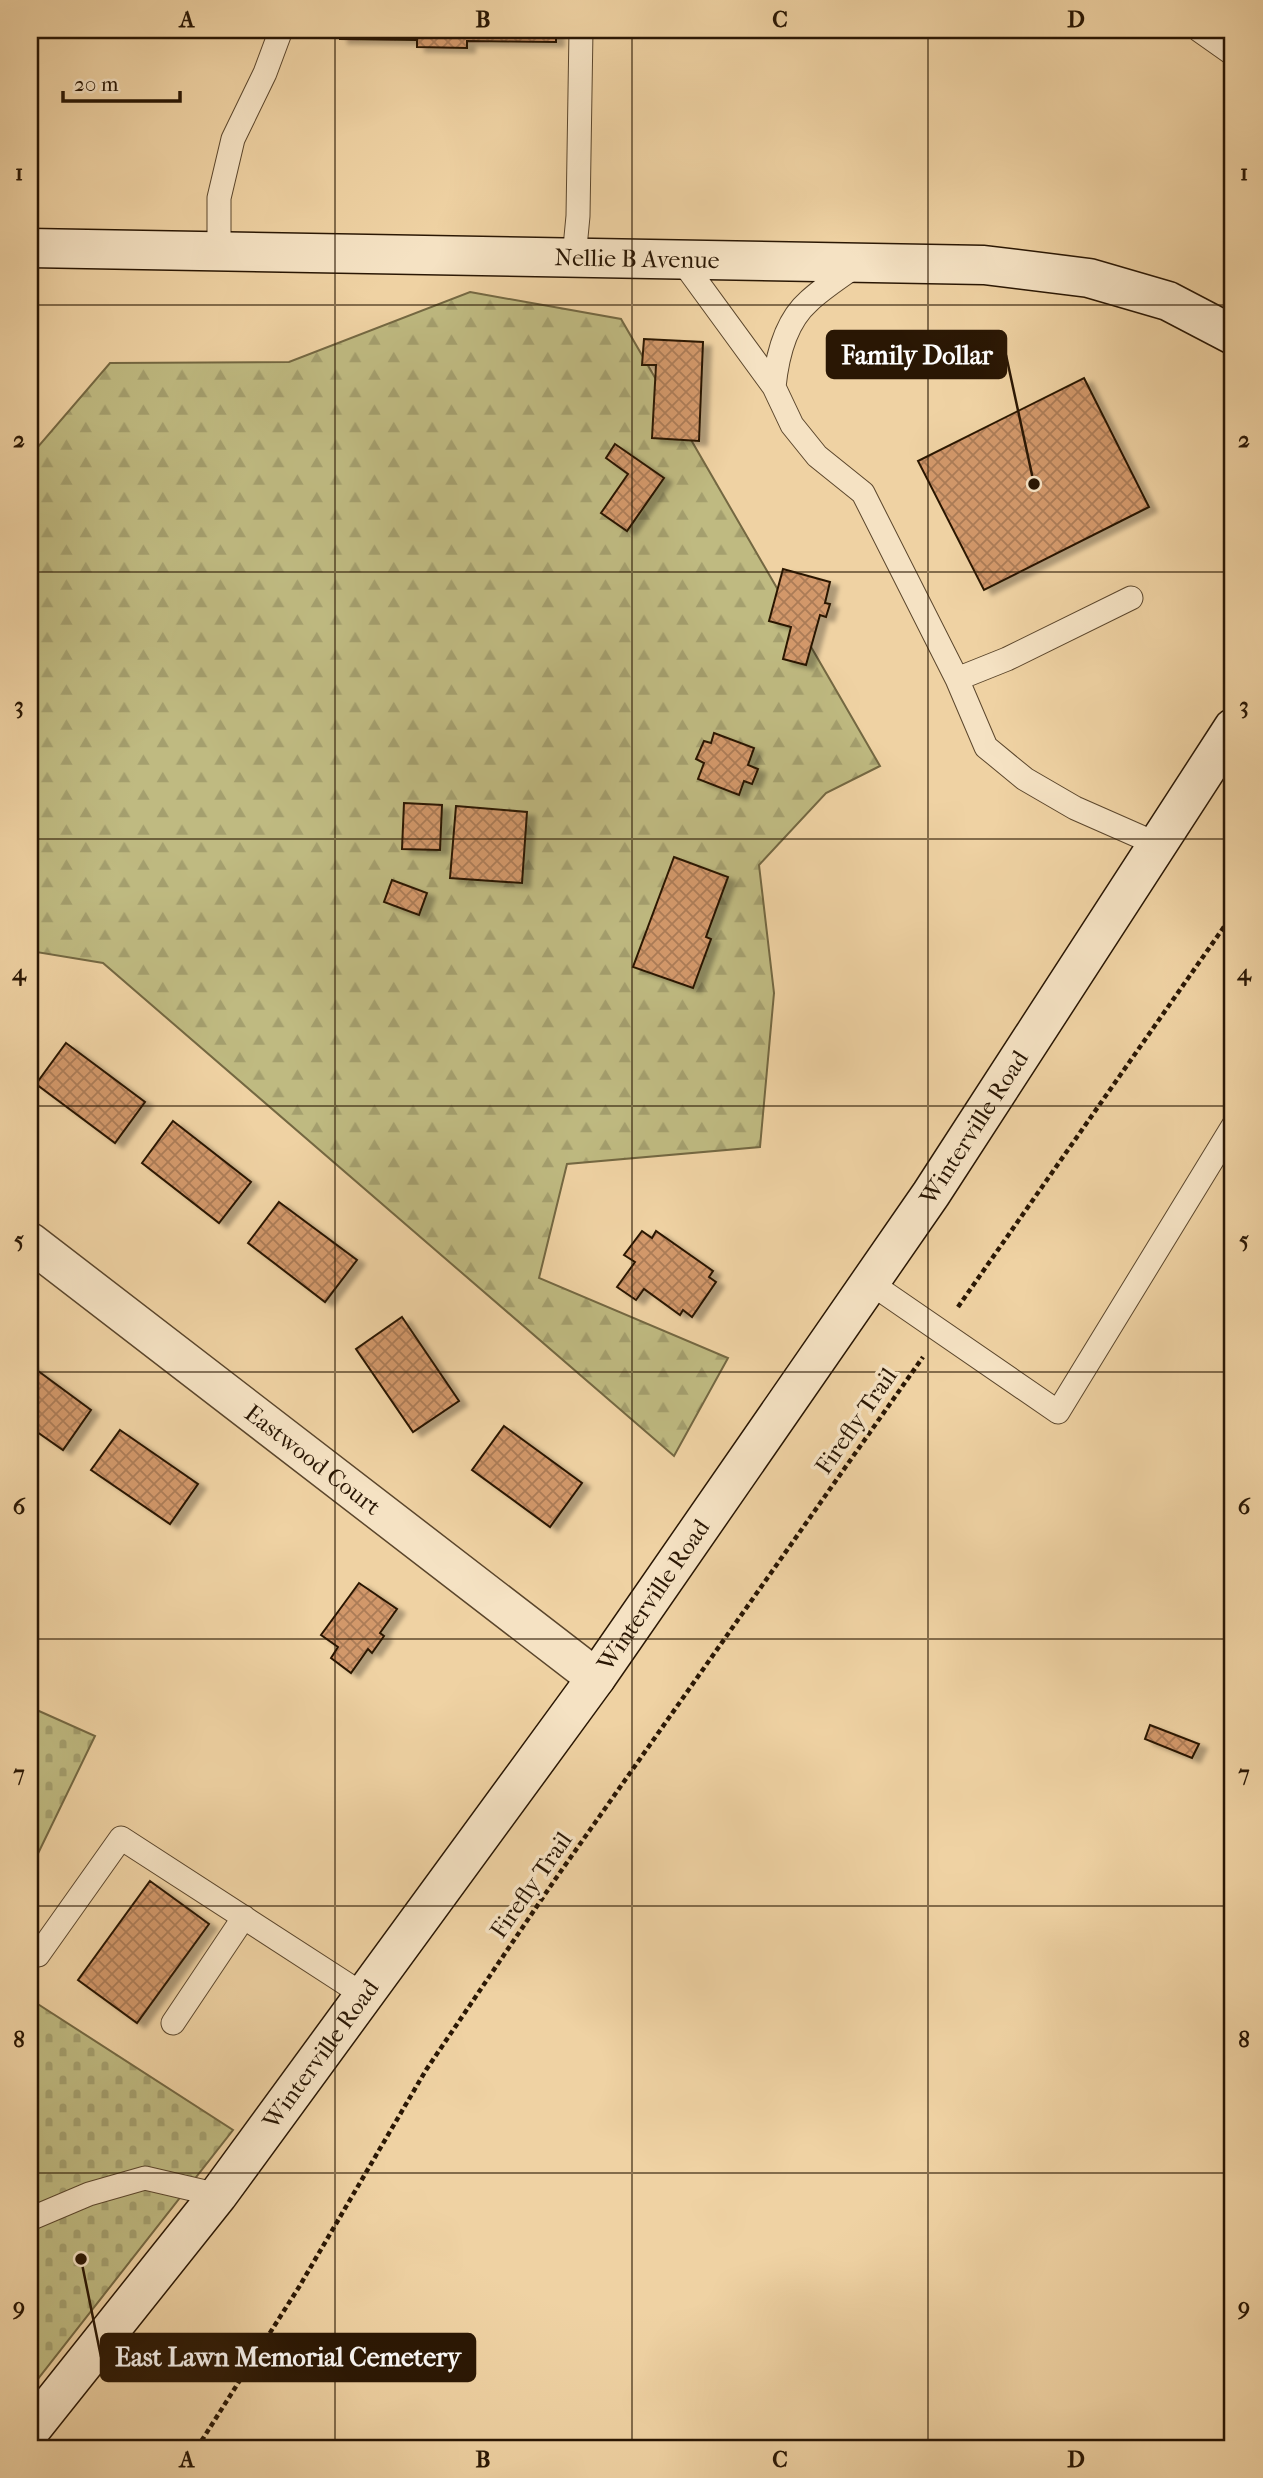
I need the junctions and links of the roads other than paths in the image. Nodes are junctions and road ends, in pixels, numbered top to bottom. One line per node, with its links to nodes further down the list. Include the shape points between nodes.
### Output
1 (281, 30): 6 (lane, via 233,139 219,198)
2 (581, 30): 7 (lane)
3 (1199, 30): 4 (lane)
4 (1233, 54)
5 (30, 248): 6 (street, Nellie B Avenue)
6 (219, 252): 7 (street, Nellie B Avenue)
7 (574, 258): 8 (street, Nellie B Avenue)
8 (682, 261): 9 (street, Nellie B Avenue); 11 (lane)
9 (858, 264): 10 (street, Nellie B Avenue, via 984,265 1089,278 1168,301); 11 (lane, via 807,302 777,358)
10 (1233, 335)
11 (774, 387): 13 (lane, via 792,425 817,456 863,493)
12 (1131, 598): 13 (lane)
13 (957, 679): 15 (lane, via 986,747 1024,779 1075,808)
14 (1233, 728): 15 (street, Winterville Road)
15 (1159, 845): 18 (street, Winterville Road)
16 (1233, 1126): 18 (lane, via 1058,1412)
17 (30, 1242): 19 (street, Eastwood Court)
18 (869, 1282): 19 (street, Winterville Road)
19 (596, 1678): 22 (street, Winterville Road)
20 (244, 1917): 21 (lane, via 121,1838); 22 (lane); 23 (lane)
21 (38, 1955)
22 (365, 1996): 24 (street, Winterville Road)
23 (173, 2023)
24 (218, 2195): 25 (lane, via 145,2178 89,2194); 26 (street, Winterville Road)
25 (30, 2219)
26 (30, 2431)

